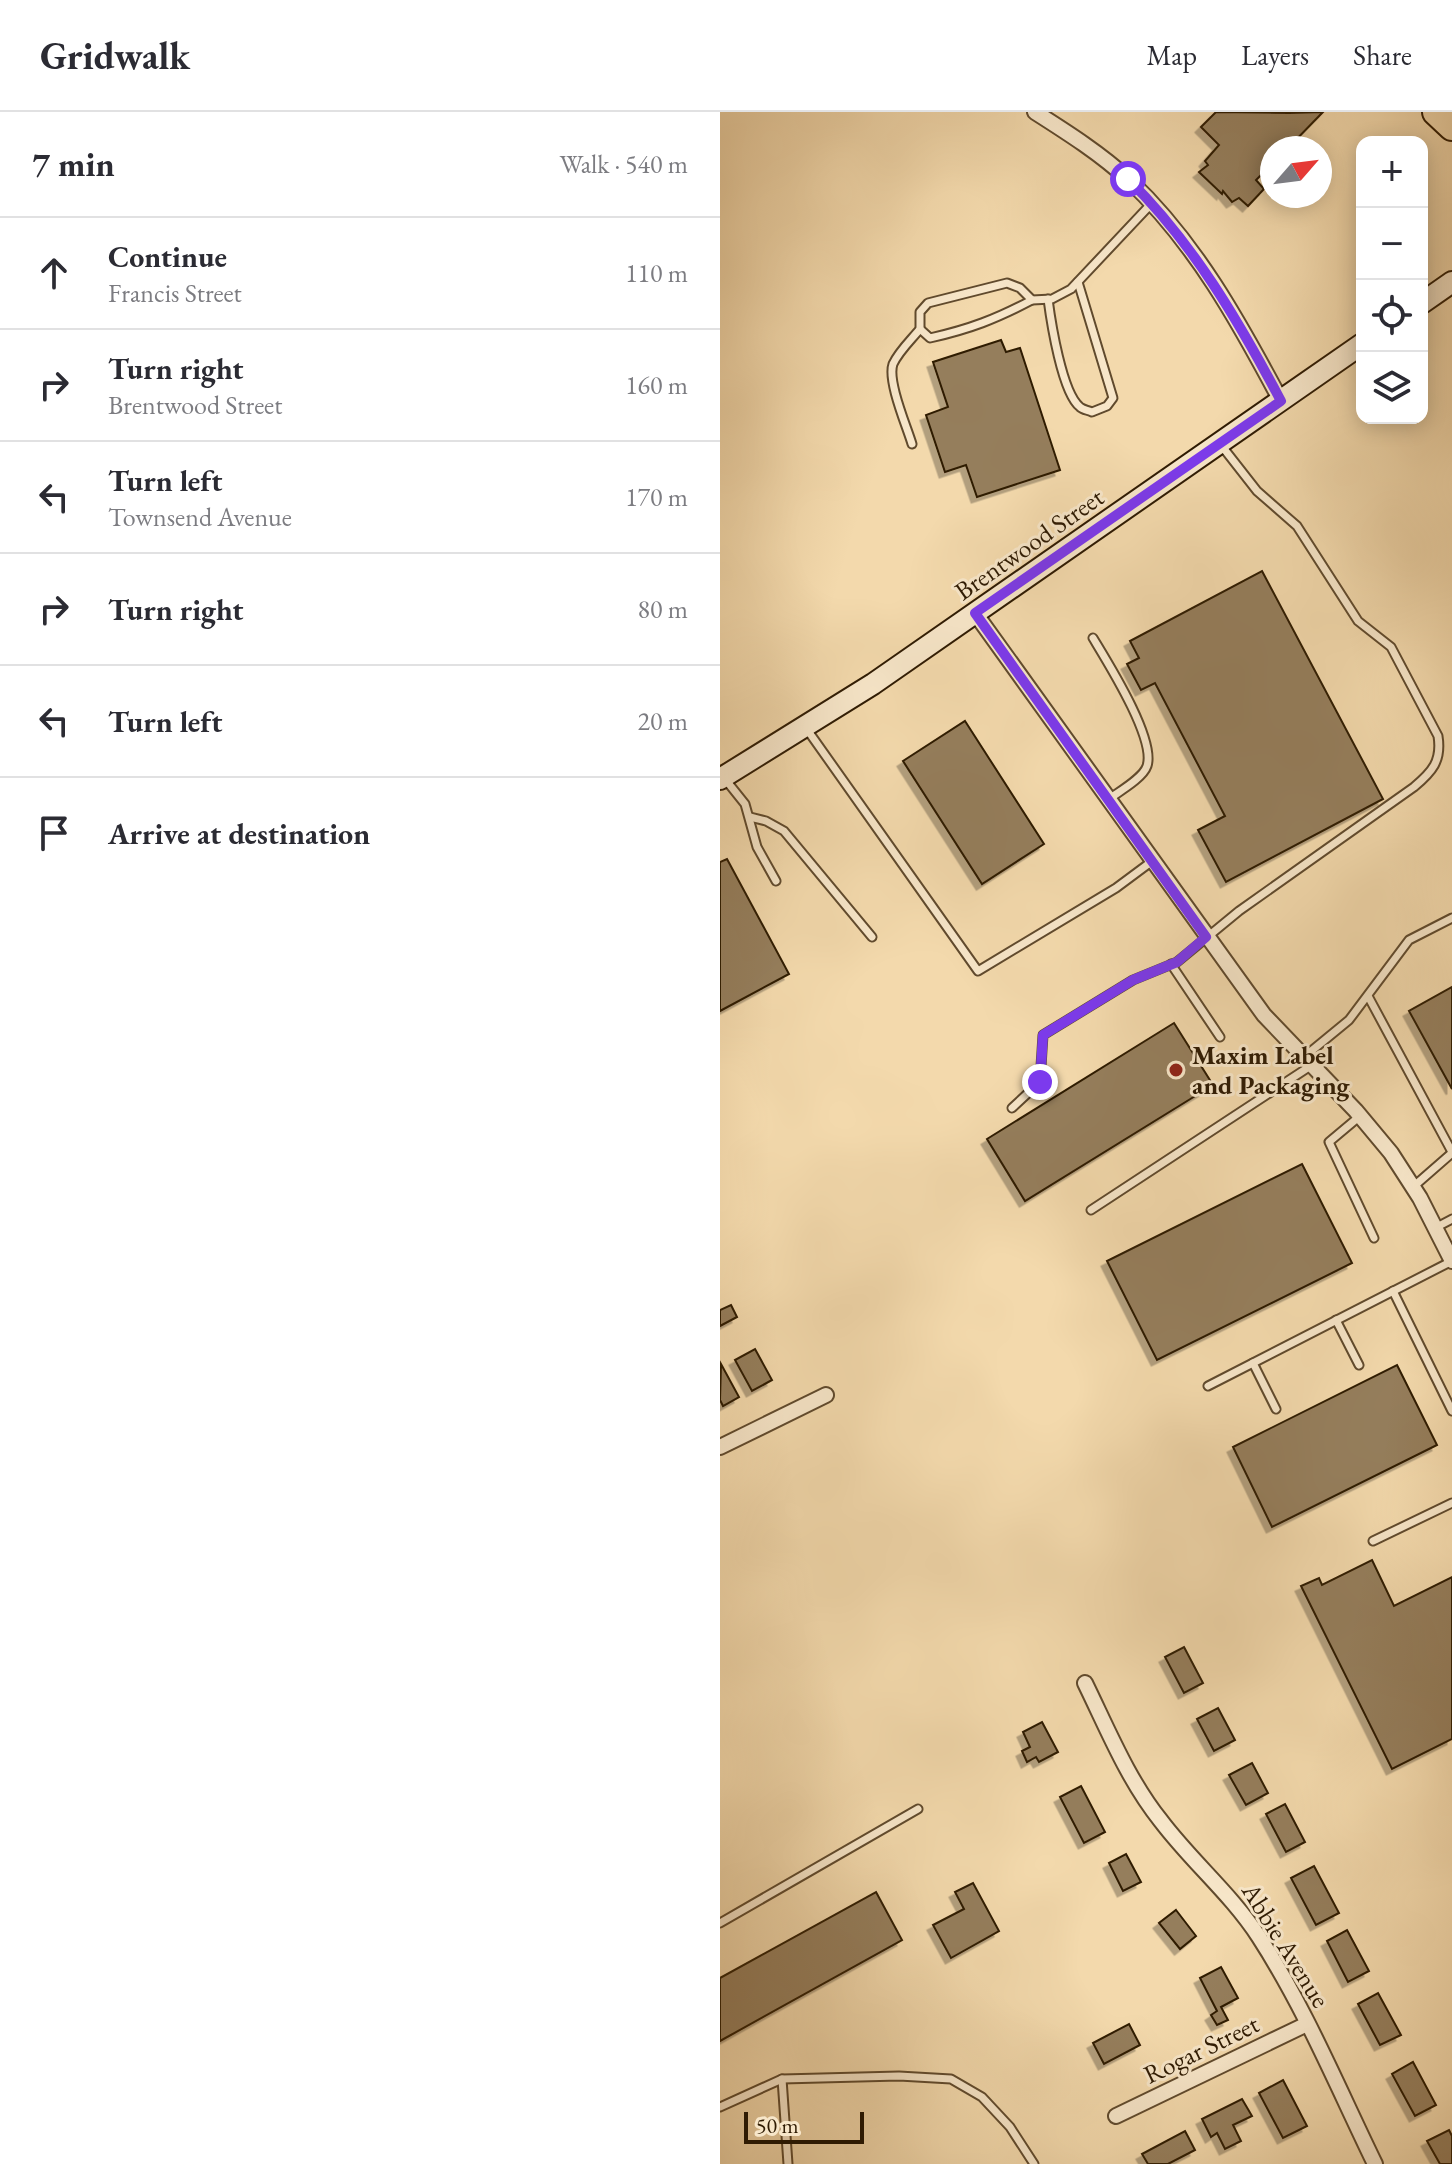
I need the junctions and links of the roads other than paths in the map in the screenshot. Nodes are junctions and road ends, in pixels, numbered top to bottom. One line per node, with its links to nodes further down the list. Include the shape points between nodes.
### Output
1 (1035, 112): 4 (street, via 1101,156)
2 (1436, 112): 3 (highway)
3 (1452, 127)
4 (1152, 203): 5 (lane); 12 (street, via 1206,271)
5 (1078, 282): 7 (lane); 7 (lane, via 1113,398 1107,406 1092,412 1080,407 1071,393 1055,346)
6 (1452, 282): 8 (main road)
7 (1048, 299): 9 (lane)
8 (1428, 299)
9 (1032, 300): 10 (lane, via 970,329 930,338); 10 (lane, via 1007,283 928,303 920,312)
10 (920, 329): 14 (lane, via 892,367)
11 (1356, 348): 12 (main road, Brentwood Street)
12 (1281, 401): 13 (main road, Brentwood Street)
13 (1220, 443): 15 (main road, Brentwood Street); 25 (lane, via 1257,491 1297,526 1358,621 1391,647 1440,749 1433,772)
14 (912, 444)
15 (975, 613): 17 (main road, Brentwood Street); 19 (street)
16 (1093, 638): 19 (lane, via 1136,714 1148,757 1145,770)
17 (805, 726): 18 (main road, Brentwood Street); 21 (lane, via 978,971)
18 (722, 778): 20 (lane)
19 (1108, 800): 21 (street)
20 (750, 817): 22 (lane, via 757,847); 24 (lane, via 784,831)
21 (1151, 862): 25 (street)
22 (776, 881)
23 (1452, 918): 27 (lane, via 1409,940)
24 (872, 937)
25 (1206, 937): 26 (lane); 29 (street, via 1264,1015)
26 (1171, 964): 28 (lane); 30 (lane, via 1133,980 1043,1035 1040,1082)
27 (1368, 996): 29 (lane); 32 (lane)
28 (1220, 1037)
29 (1308, 1061): 31 (street); 34 (lane)
30 (1012, 1108)
31 (1360, 1116): 33 (street); 37 (lane, via 1329,1142)
32 (1452, 1153): 33 (lane)
33 (1413, 1187): 36 (street)
34 (1091, 1210)
35 (1452, 1219): 36 (lane)
36 (1435, 1228): 38 (street)
37 (1374, 1238)
38 (1452, 1261): 39 (lane)
39 (1393, 1291): 40 (lane); 46 (lane)
40 (1336, 1320): 41 (lane); 42 (lane)
41 (1253, 1363): 43 (lane); 45 (lane)
42 (1359, 1365)
43 (1208, 1386)
44 (826, 1395): 47 (street)
45 (1276, 1409)
46 (1452, 1411)
47 (720, 1447)
48 (1452, 1503): 49 (lane)
49 (1373, 1541)
50 (1085, 1683): 53 (street, Abbie Avenue, via 1137,1787 1259,1936)
51 (918, 1809): 52 (lane)
52 (720, 1923)
53 (1307, 2024): 56 (street, Rogar Street); 59 (street, Abbie Avenue)
54 (782, 2079): 55 (lane); 57 (lane); 58 (lane, via 951,2079 982,2097)
55 (720, 2107)
56 (1116, 2116)
57 (788, 2164)
58 (1034, 2164)
59 (1375, 2164)

